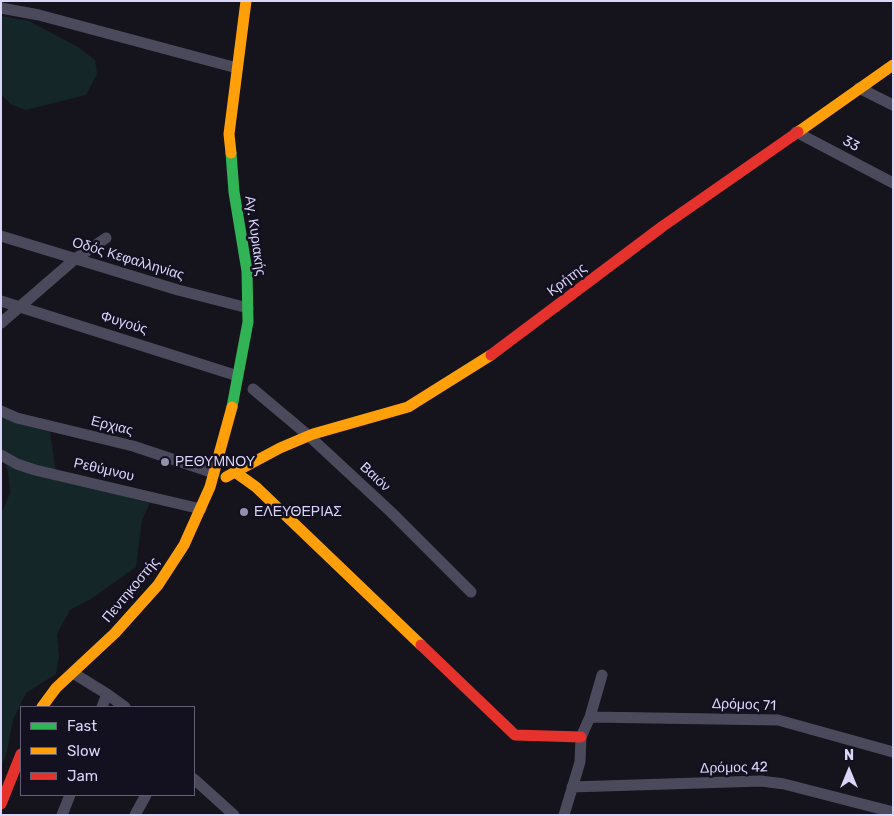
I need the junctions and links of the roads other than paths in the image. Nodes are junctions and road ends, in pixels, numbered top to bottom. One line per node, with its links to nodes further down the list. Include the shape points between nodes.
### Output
1 (246, 1): 4 (street, Αγ. Κυριακής)
2 (1, 8): 4 (street, via 39,15)
3 (893, 65): 5 (street, Κρήτης)
4 (236, 68): 14 (street, Αγ. Κυριακής, via 230,150)
5 (860, 88): 6 (street); 7 (street, Κρήτης)
6 (893, 105)
7 (796, 132): 8 (street, 33); 19 (street, Κρήτης, via 446,386 408,407)
8 (893, 183)
9 (1, 236): 11 (street, Οδός Κεφαλληνίας)
10 (106, 238): 11 (street)
11 (75, 259): 13 (street); 14 (street, Οδός Κεφαλληνίας)
12 (1, 301): 13 (street, Φυγούς)
13 (19, 307): 15 (street); 16 (street, Φυγούς)
14 (248, 308): 16 (street, Αγ. Κυριακής, via 246,343)
15 (1, 323)
16 (238, 376): 22 (street, Αγ. Κυριακής)
17 (253, 389): 19 (street, Βαιόν)
18 (1, 411): 22 (street, Ερχιας, via 17,418 133,446)
19 (309, 436): 21 (street, Κρήτης); 25 (street, Βαιόν)
20 (2, 456): 24 (street, Ρεθύμνου, via 35,470)
21 (235, 472): 23 (street, Κρήτης); 33 (street, via 256,487 515,735)
22 (214, 473): 23 (street, Πεντηκοστής)
23 (210, 487): 24 (street, Πεντηκοστής)
24 (201, 509): 26 (street, Πεντηκοστής, via 184,545 158,585)
25 (471, 592)
26 (73, 673): 28 (street); 29 (street, Πεντηκοστής)
27 (602, 675): 32 (street)
28 (107, 694): 30 (street); 31 (street)
29 (43, 706)
30 (102, 706)
31 (124, 706)
32 (590, 717): 33 (street); 34 (street, Δρόμος 71, via 778,720)
33 (581, 737): 37 (street, via 580,762)
34 (893, 752)
35 (20, 756): 40 (street)
36 (195, 780): 42 (street)
37 (572, 788): 41 (street, Δρόμος 42, via 761,781); 45 (street)
38 (70, 796): 43 (street)
39 (145, 796): 44 (street)
40 (1, 804)
41 (893, 812)
42 (231, 814)
43 (62, 815)
44 (135, 815)
45 (564, 815)

